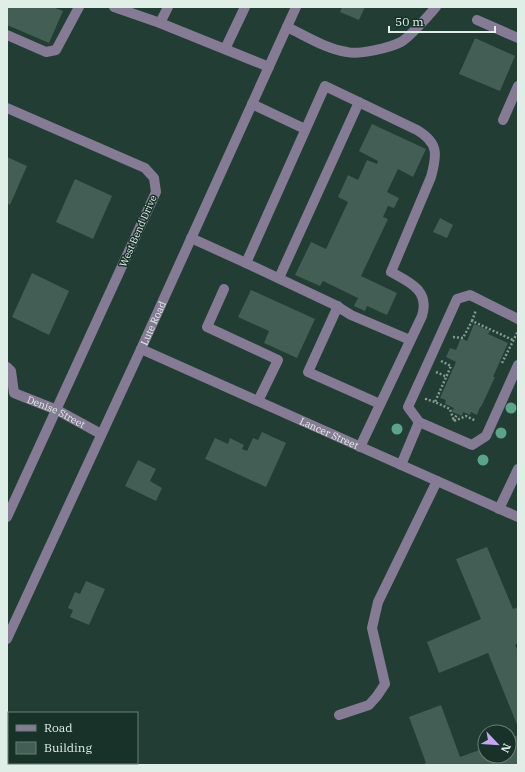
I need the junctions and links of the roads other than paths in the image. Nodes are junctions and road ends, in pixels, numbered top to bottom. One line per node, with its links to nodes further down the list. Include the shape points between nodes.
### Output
1 (79, 7): 10 (street, via 56,50 46,52)
2 (168, 7): 8 (street)
3 (245, 7): 12 (street)
4 (296, 7): 9 (street, Lute Road)
5 (436, 7): 9 (street, via 401,41 374,51 348,53)
6 (118, 8): 8 (street)
7 (477, 20): 11 (street)
8 (160, 23): 12 (street)
9 (287, 27): 13 (street, Lute Road)
10 (7, 35)
11 (518, 38)
12 (225, 49): 13 (street)
13 (269, 67): 16 (street, Lute Road)
14 (518, 86): 18 (street)
15 (359, 102): 19 (street, via 325,86); 22 (street); 26 (street, via 427,136 435,150 431,177 391,272 414,284 423,300 422,316)
16 (252, 104): 19 (street); 20 (street, Lute Road)
17 (7, 108): 33 (street, West Bend Drive, via 145,168 154,178 156,192)
18 (503, 120)
19 (305, 129): 21 (street)
20 (191, 238): 21 (street); 27 (street, Lute Road)
21 (246, 263): 22 (street)
22 (279, 278): 24 (street)
23 (224, 289): 31 (street, via 207,327 278,360)
24 (338, 306): 26 (street, via 351,315); 32 (street, via 308,372)
25 (518, 319): 34 (street, via 470,295 458,299 408,407)
26 (410, 340): 32 (street)
27 (141, 349): 31 (street, Lancer Street); 35 (street, Lute Road)
28 (518, 365): 34 (street, via 486,436 472,445)
29 (7, 367): 30 (street, Denise Street, via 11,371)
30 (10, 395): 33 (street, Denise Street)
31 (258, 401): 36 (street, Lancer Street)
32 (380, 404): 36 (street)
33 (57, 410): 35 (street, Denise Street); 41 (street, West Bend Drive)
34 (420, 422): 37 (street)
35 (101, 434): 43 (street, Lute Road)
36 (360, 447): 37 (street, Lancer Street)
37 (401, 465): 39 (street, Lancer Street)
38 (518, 469): 40 (street)
39 (436, 481): 40 (street, Lancer Street); 44 (street, via 378,602 372,628 385,684 369,705)
40 (499, 509): 42 (street, Lancer Street)
41 (7, 517)
42 (518, 517)
43 (7, 639)
44 (339, 715)

